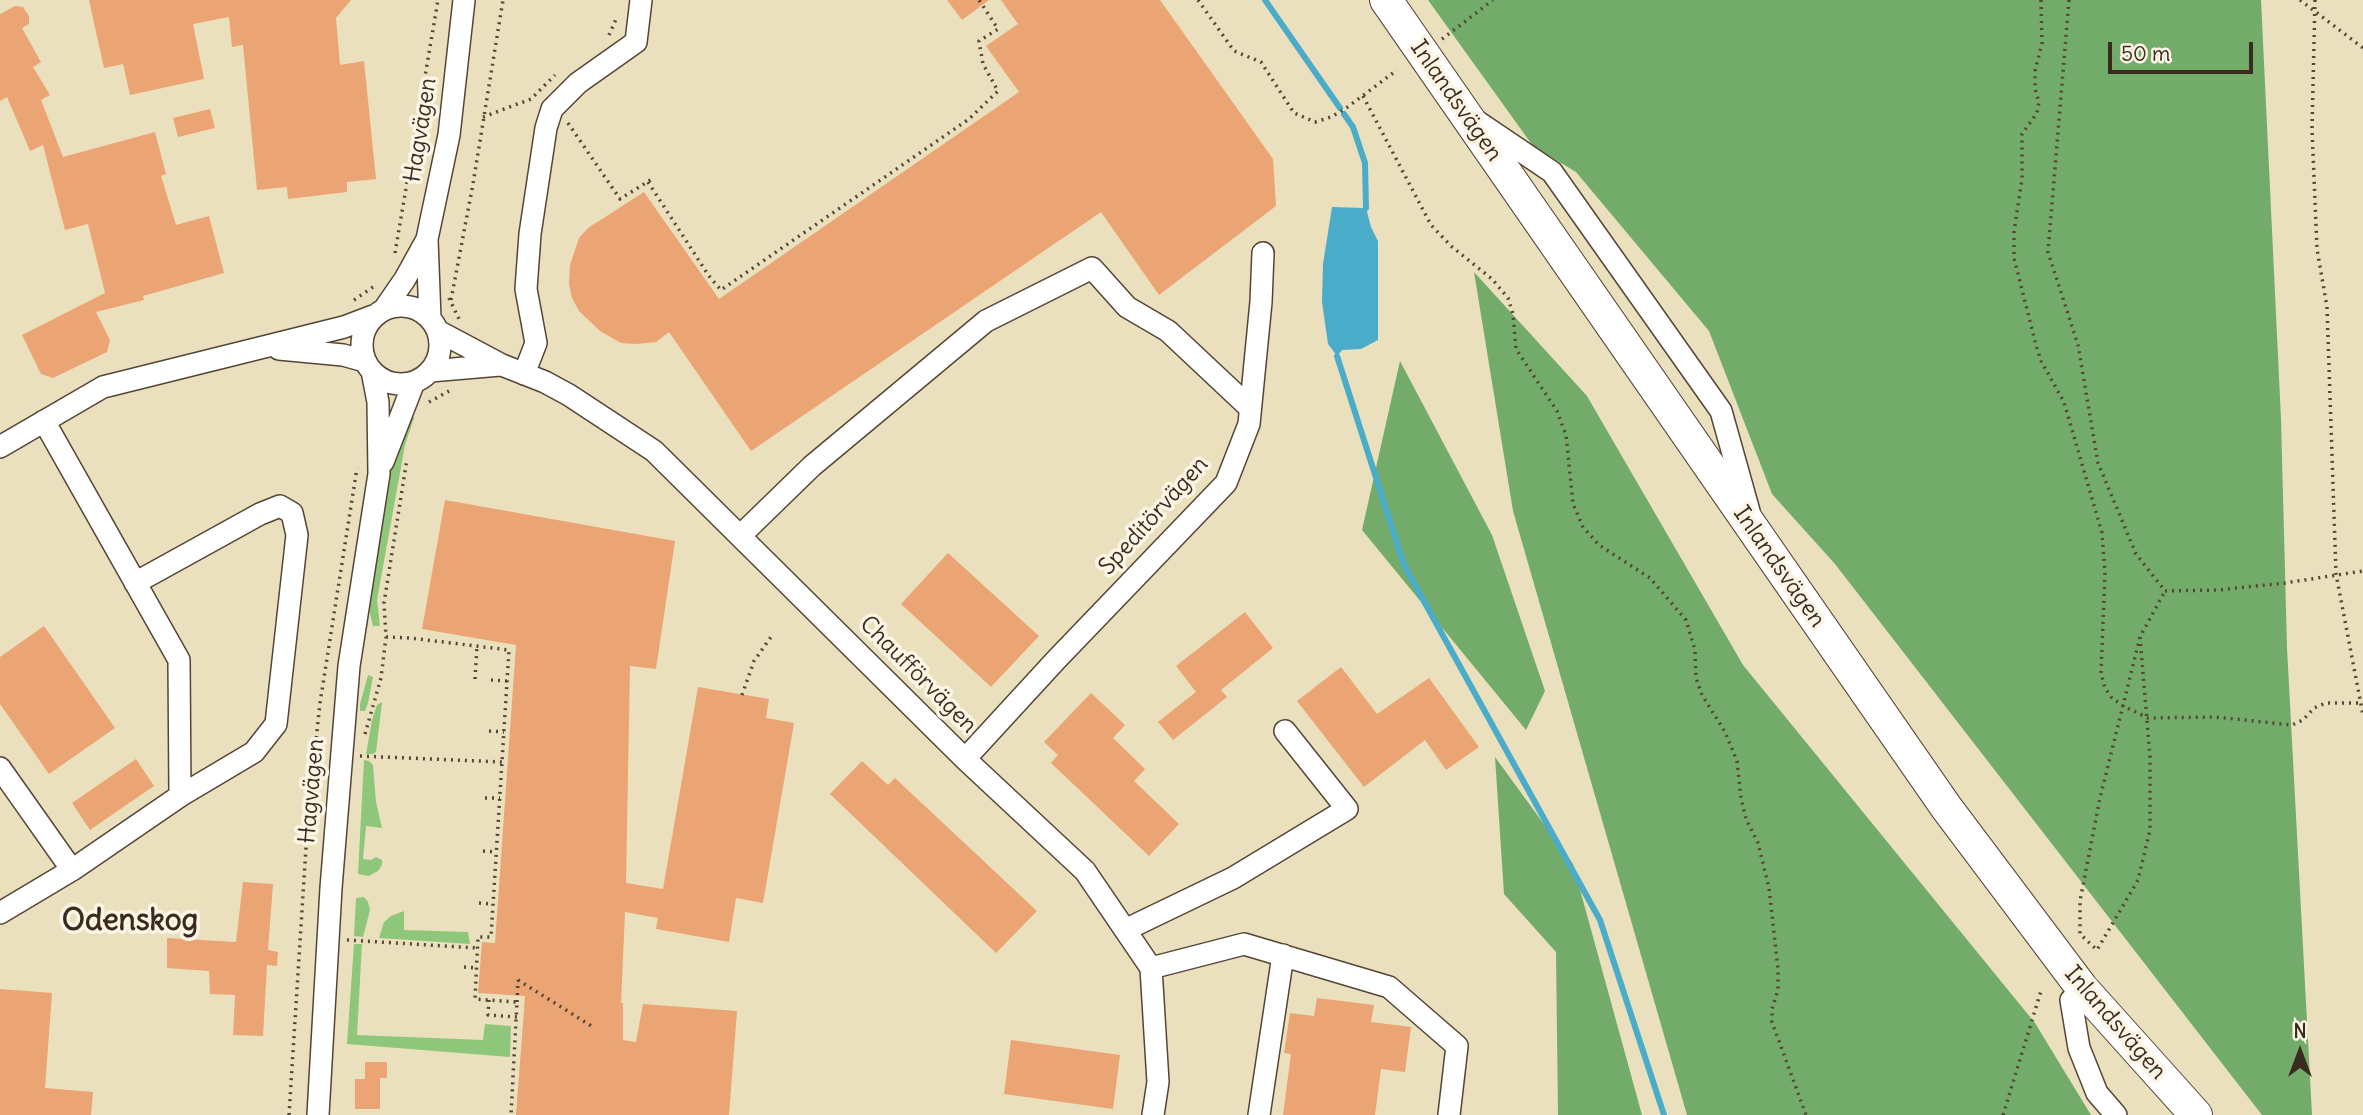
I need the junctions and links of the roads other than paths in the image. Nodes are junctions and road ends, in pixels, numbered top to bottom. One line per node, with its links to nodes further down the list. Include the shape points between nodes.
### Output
1 (464, 0): 6 (street, Hagvägen)
2 (470, 0): 6 (street, Hagvägen)
3 (641, 0): 14 (street, via 636,42 578,83 551,111 526,289 536,344)
4 (1367, 0): 31 (highway, Inlandsvägen, via 1933,822)
5 (1386, 0): 38 (highway, Inlandsvägen, via 1946,807 2081,988)
6 (462, 28): 7 (street, Hagvägen, via 449,135)
7 (427, 239): 9 (street, Hagvägen, via 405,279); 10 (street, Hagvägen)
8 (1263, 253): 16 (street, Speditörvägen)
9 (379, 312): 10 (street, via 413,306); 11 (street, via 344,327); 13 (street, via 365,327 361,340)
10 (434, 325): 12 (street); 15 (street, via 440,353)
11 (263, 347): 13 (street, via 343,355); 17 (street, via 103,387)
12 (462, 357): 14 (street, Chaufförvägen); 15 (street, Chaufförvägen)
13 (368, 366): 15 (street, via 394,384); 19 (street, Hagvägen, via 378,402)
14 (524, 374): 20 (street, Chaufförvägen, via 585,404 654,451)
15 (422, 377): 19 (street, Hagvägen)
16 (1250, 408): 20 (street, via 1168,331 1127,307 1092,268 986,321 812,466); 23 (street, Speditörvägen, via 1249,424 1226,483)
17 (44, 422): 18 (street); 21 (street)
18 (0, 447)
19 (379, 474): 32 (street, Hagvägen, via 349,666)
20 (740, 536): 23 (street, Chaufförvägen)
21 (135, 583): 25 (street, via 179,660); 25 (street, via 260,514 280,506 292,513 297,535 276,724 254,752)
22 (1285, 731): 28 (street, via 1347,809 1233,878)
23 (965, 759): 28 (street, Chaufförvägen, via 1085,872)
24 (0, 768): 26 (street)
25 (180, 796): 26 (street)
26 (72, 870): 27 (street)
27 (0, 913)
28 (1125, 930): 30 (street, Chaufförvägen)
29 (1283, 955): 30 (street, via 1244,944); 34 (street); 35 (street, via 1389,987 1457,1046)
30 (1151, 968): 33 (street, via 1158,1082)
31 (2071, 1000): 36 (street, via 2079,1048 2096,1093); 37 (highway, Inlandsvägen)
32 (318, 1115)
33 (1153, 1115)
34 (1259, 1115)
35 (1449, 1115)
36 (2116, 1115)
37 (2169, 1115)
38 (2196, 1115)

